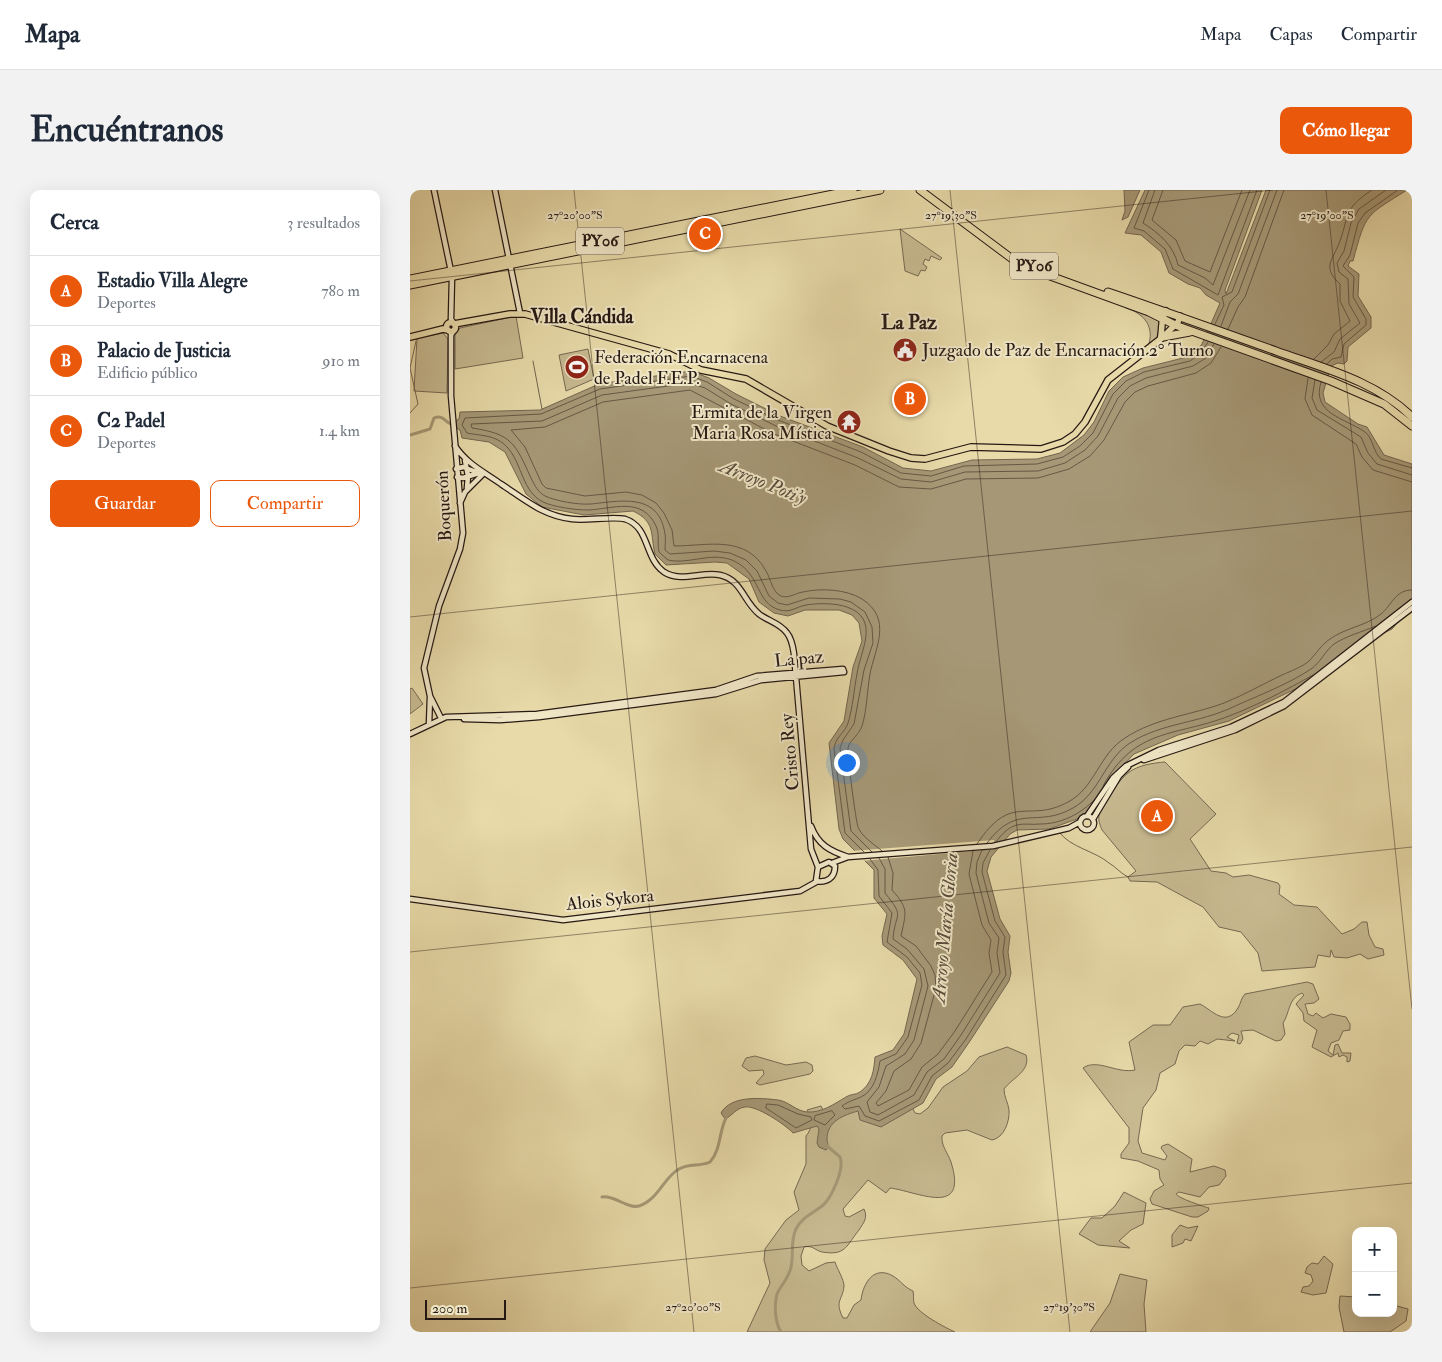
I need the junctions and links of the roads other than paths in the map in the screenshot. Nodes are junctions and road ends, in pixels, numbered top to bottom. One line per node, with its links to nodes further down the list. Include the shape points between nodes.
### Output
1 (434, 190): 7 (street, Boquerón)
2 (495, 190): 6 (street)
3 (853, 190): 6 (highway, PY06)
4 (880, 190): 6 (highway, PY06)
5 (922, 190): 10 (highway, PY06, via 1011,258 1031,269); 12 (highway, PY06, via 1028,262)
6 (510, 262): 7 (highway, PY06); 13 (street)
7 (451, 274): 8 (highway, PY06); 9 (highway, PY06); 17 (street, Boquerón)
8 (410, 279)
9 (410, 285)
10 (1131, 306): 11 (highway); 15 (highway, PY06)
11 (1122, 307)
12 (1166, 311): 14 (highway, PY06); 15 (main road)
13 (520, 313): 17 (main road); 20 (main road, via 669,354 701,370 746,379 827,426 917,459 971,447 1035,449 1057,445 1082,426 1108,380)
14 (1180, 316): 16 (main road); 21 (highway, PY06, via 1334,372 1381,393)
15 (1162, 320): 16 (highway, PY06); 20 (main road)
16 (1175, 326): 18 (highway, PY06); 20 (main road)
17 (451, 327): 19 (main road); 23 (street, Boquerón, via 450,378)
18 (1200, 333): 20 (highway, via 1178,333); 22 (highway, PY06, via 1331,381 1391,409)
19 (410, 337)
20 (1161, 339)
21 (1412, 417)
22 (1412, 426)
23 (455, 446): 24 (street); 26 (street, Boquerón)
24 (465, 460): 25 (street); 27 (street)
25 (467, 468): 26 (street); 28 (street); 28 (street, via 479,473)
26 (456, 469): 29 (street, Boquerón)
27 (483, 474): 30 (street); 34 (street, Cristo Rey, via 530,505 558,517 583,520 620,518 633,523 642,534 654,563 664,572 677,576 716,574 731,579 742,589 755,611 783,628 792,642)
28 (468, 476): 29 (street); 30 (street)
29 (457, 477): 31 (street, Boquerón)
30 (467, 490): 31 (street)
31 (459, 504): 35 (street, Boquerón, via 462,542 439,606 424,668)
32 (1412, 602): 39 (street, via 1284,702 1231,727 1159,750 1126,766 1112,778)
33 (1412, 608): 41 (street, via 1284,706 1235,730 1128,768 1118,776)
34 (796, 675): 34 (street, La paz, via 844,672 844,669); 36 (street, La paz, via 757,676 716,690 537,714); 40 (street, Cristo Rey)
35 (430, 696): 36 (street, Boquerón); 37 (street)
36 (441, 718): 37 (street)
37 (429, 724): 38 (street)
38 (410, 734)
39 (1087, 816): 41 (street); 42 (street)
40 (809, 818): 45 (street, via 824,847); 46 (street, Cristo Rey)
41 (1092, 819): 44 (street, via 1092,828)
42 (1080, 822): 43 (street); 44 (street)
43 (1069, 828): 44 (street); 45 (street, via 993,846)
44 (1082, 828)
45 (848, 857): 47 (street)
46 (815, 860): 49 (street); 50 (street, Cristo Rey)
47 (840, 860): 48 (street); 51 (street)
48 (832, 863): 49 (street); 51 (street)
49 (822, 864): 50 (street)
50 (818, 867): 52 (street)
51 (835, 868): 52 (street, Alois Sykora, via 829,880)
52 (817, 881): 53 (street, Alois Sykora, via 800,891 563,920)
53 (410, 899)

